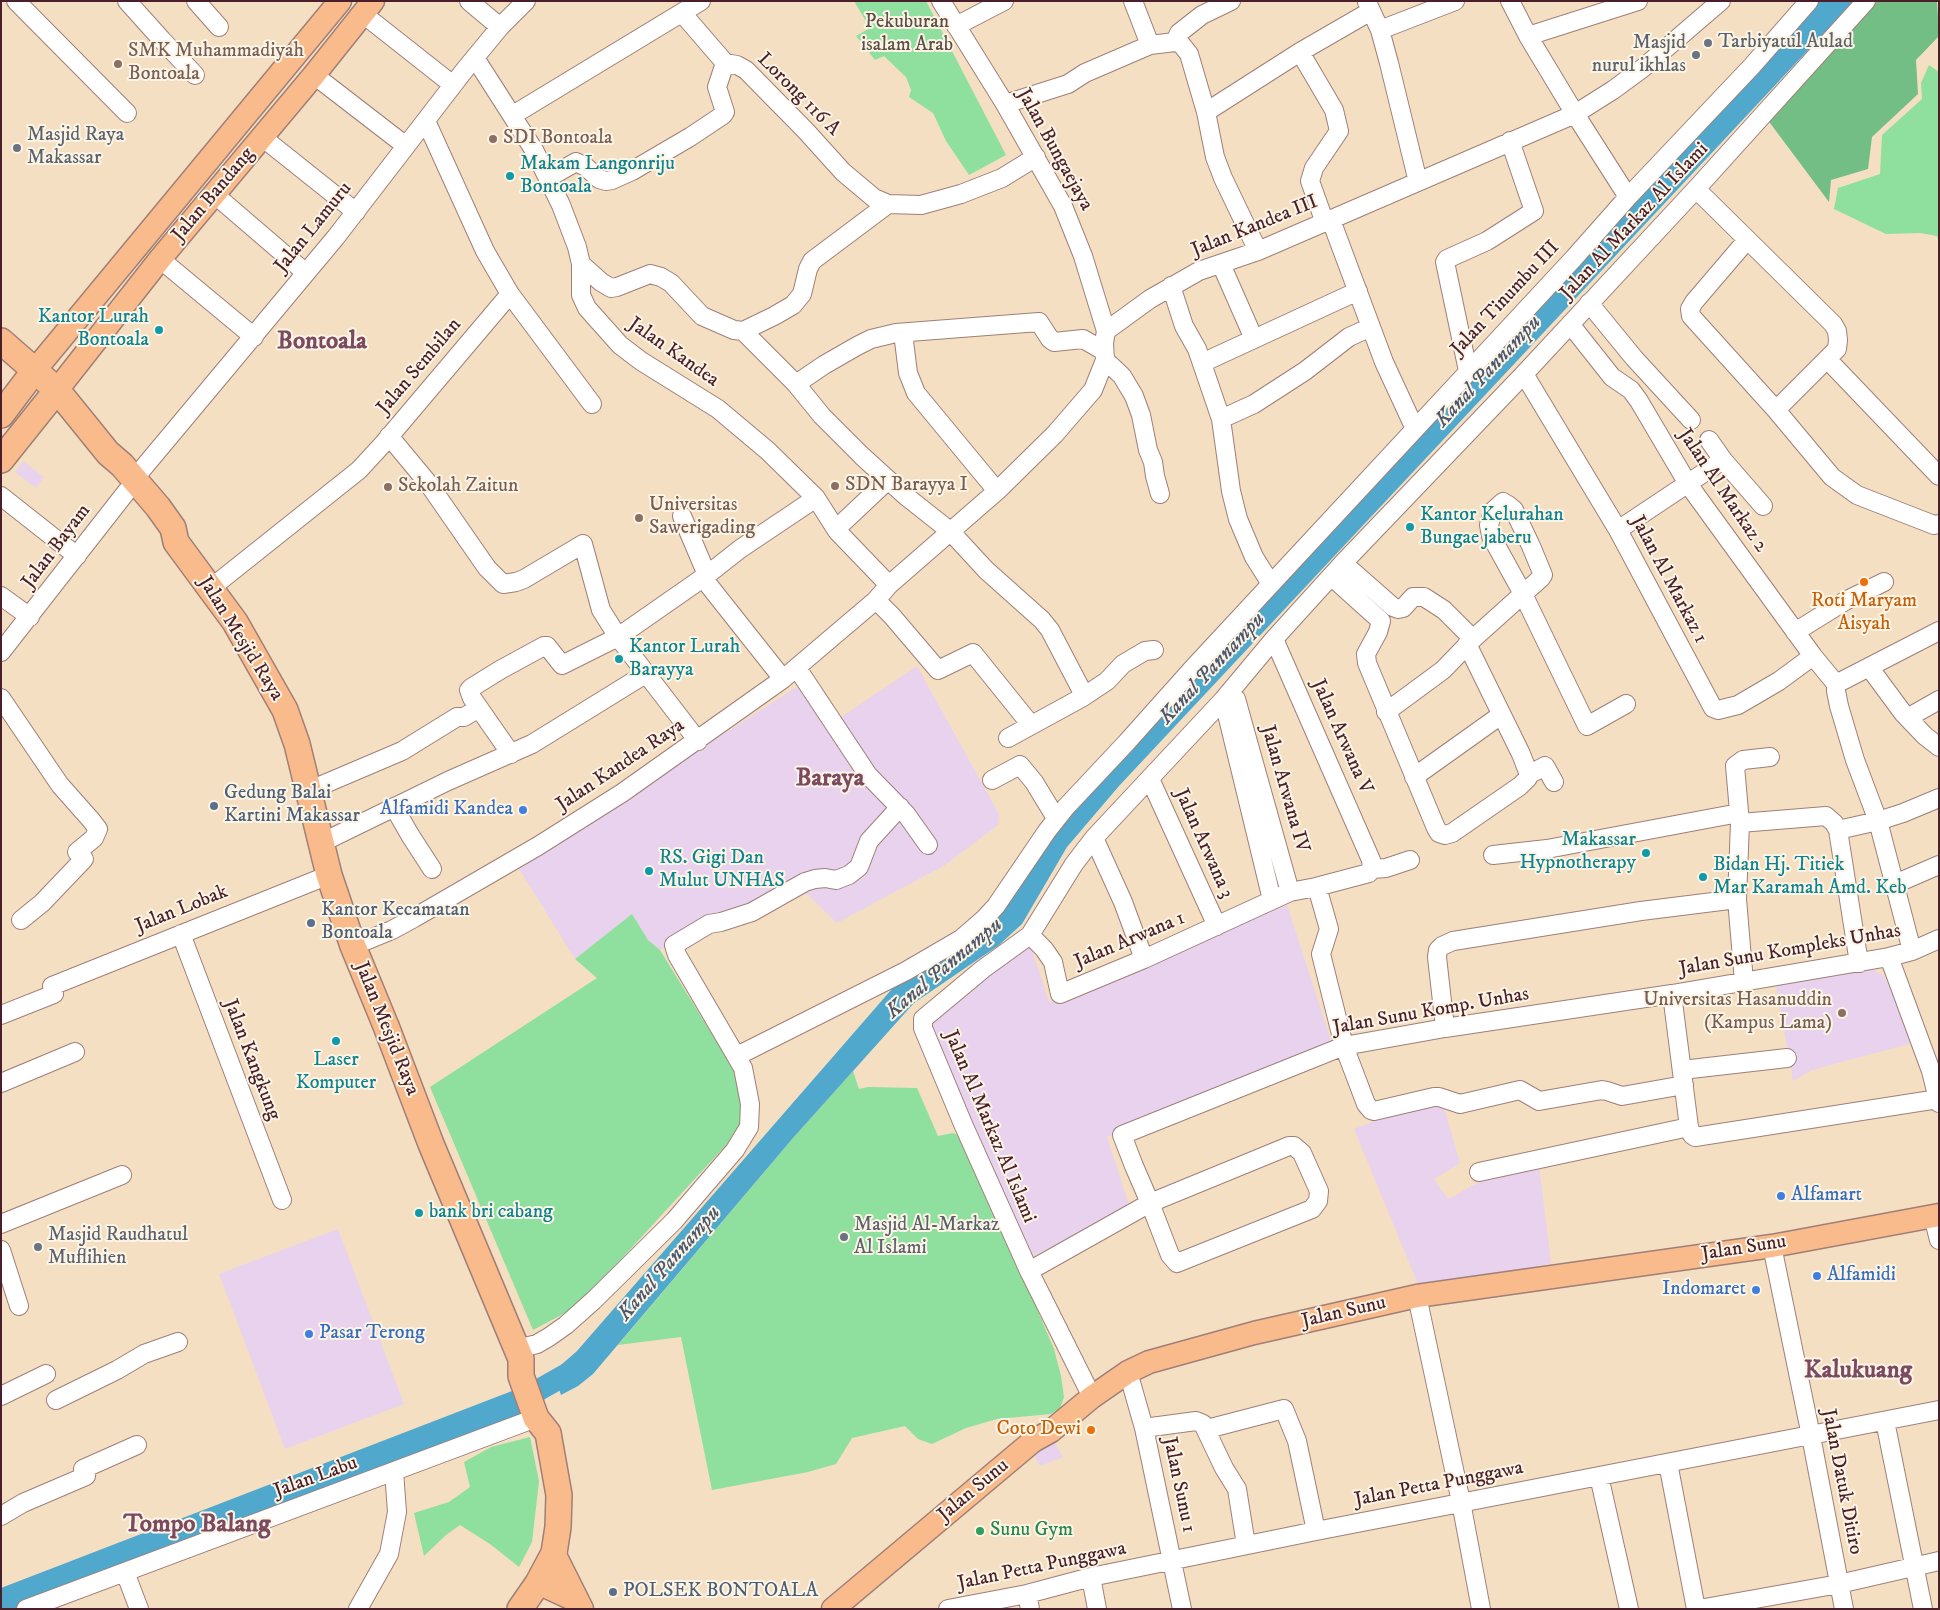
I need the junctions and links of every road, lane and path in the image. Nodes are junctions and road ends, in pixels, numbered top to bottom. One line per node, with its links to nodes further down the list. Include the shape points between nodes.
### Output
1 (16, 1): 38 (street)
2 (127, 1): 33 (street)
3 (196, 1): 22 (street)
4 (340, 1): 26 (main road, Jalan Bandang)
5 (469, 1): 23 (street)
6 (526, 1): 23 (street, Jalan Lamuru)
7 (702, 1): 20 (street)
8 (941, 1): 21 (street, Jalan Bungaejaya)
9 (1004, 1): 21 (street)
10 (1133, 1): 28 (street)
11 (1231, 1): 27 (street, via 1195,20 1178,33)
12 (1455, 1): 24 (street)
13 (1510, 1): 25 (street)
14 (1638, 1): 25 (street)
15 (1720, 1): 39 (street, Jalan Kandea III, via 1614,90)
16 (1809, 1): 50 (street, Jalan Tinumbu III)
17 (1866, 1): 48 (street, Jalan Al Markaz Al Islami)
18 (1369, 6): 24 (street); 29 (street)
19 (368, 8): 30 (main road, Jalan Bandang); 35 (street)
20 (682, 13): 32 (street, Lorong 116 A); 40 (street)
21 (956, 26): 36 (street, Jalan Bungaejaya)
22 (219, 27)
23 (500, 27): 31 (street, Jalan Lamuru)
24 (1380, 30): 47 (street)
25 (1528, 36): 39 (street)
26 (310, 38): 30 (main road); 75 (main road, Jalan Bandang)
27 (1175, 42): 28 (street); 37 (street, via 1189,54)
28 (1150, 45): 36 (street, via 1068,84)
29 (1300, 52): 37 (street); 53 (street, via 1334,110 1339,131 1314,168 1310,181)
30 (331, 54): 34 (main road, Jalan Bandang)
31 (475, 58): 35 (street, Jalan Lamuru); 40 (street, Jalan Kandea)
32 (726, 63): 46 (street, via 717,87 724,115 690,137 612,180 599,178 576,162); 51 (street, Lorong 116 A, via 746,70 843,172 874,198)
33 (195, 75)
34 (314, 75): 42 (main road, Jalan Bandang); 44 (street)
35 (452, 85): 41 (street, Jalan Lamuru)
36 (1005, 104): 45 (street, Jalan Bungaejaya)
37 (1206, 112): 55 (street, via 1222,178)
38 (127, 113)
39 (1575, 114): 43 (street, Jalan Kandea III); 50 (street)
40 (513, 115): 46 (street, Jalan Kandea)
41 (426, 121): 44 (street, Jalan Lamuru); 62 (street, via 485,251)
42 (262, 136): 49 (main road, Jalan Bandang); 52 (street)
43 (1510, 140): 47 (street, Jalan Kandea III); 76 (street, via 1534,212 1445,262)
44 (406, 146): 52 (street, Jalan Lamuru)
45 (1036, 157): 51 (street, via 1002,178 961,194 920,204); 67 (street, Jalan Bungaejaya, via 1072,225)
46 (548, 178): 57 (street, Jalan Kandea, via 572,232)
47 (1418, 182): 53 (street, Jalan Kandea III)
48 (1696, 189): 54 (street); 63 (street, Jalan Al Markaz Al Islami)
49 (214, 194): 56 (main road, Jalan Bandang); 59 (street)
50 (1628, 196): 76 (street, Jalan Tinumbu III)
51 (888, 204): 66 (street, via 812,261 802,294 793,305)
52 (356, 212): 59 (street, Jalan Lamuru)
53 (1328, 222): 55 (street, Jalan Kandea III); 61 (street)
54 (1747, 240): 73 (street, via 1833,324 1837,331 1837,349); 81 (street, via 1694,302 1691,316)
55 (1258, 252): 58 (street, Jalan Kandea III)
56 (160, 260): 69 (street); 79 (main road, Jalan Bandang)
57 (581, 264): 66 (street, via 611,288 650,274 661,277 671,283 702,316); 97 (street, Jalan Kandea, via 581,296 616,342 734,422)
58 (1221, 264): 60 (street, Jalan Kandea III); 70 (street)
59 (306, 273): 69 (street, Jalan Lamuru)
60 (1171, 286): 67 (street, Jalan Kandea III); 74 (street, via 1184,326)
61 (1358, 291): 65 (street); 70 (street)
62 (510, 294): 80 (street); 86 (street, Jalan Sembilan)
63 (1589, 303): 64 (street, Jalan Al Markaz Al Islami); 84 (street)
64 (1570, 324): 77 (street, Jalan Al Markaz Al Islami); 92 (street, Jalan Al Markaz 2, via 1612,377 1631,390)
65 (1371, 327): 83 (street, via 1349,337 1254,404); 85 (street)
66 (743, 331): 78 (street)
67 (1106, 331): 72 (street)
68 (903, 333): 72 (street, via 1040,322 1054,342 1083,339); 78 (street, via 886,335 857,346); 94 (street, via 908,373 916,393)
69 (254, 337): 93 (street, Jalan Lamuru)
70 (1254, 338): 74 (street)
71 (1, 341): 75 (highway, Jalan Mesjid Raya)
72 (1105, 355): 94 (street, via 1093,390); 95 (street, via 1134,396)
73 (1827, 359): 81 (street); 90 (street)
74 (1202, 364): 83 (street)
75 (35, 370): 79 (highway, Jalan Mesjid Raya); 82 (highway)
76 (1468, 371): 85 (street, Jalan Tinumbu III)
77 (1524, 374): 102 (street, Jalan Al Markaz 1); 105 (street, Jalan Al Markaz Al Islami)
78 (796, 384): 91 (street, via 834,428)
79 (56, 390): 88 (highway); 93 (highway, Jalan Mesjid Raya, via 108,453 122,465)
80 (592, 404)
81 (1776, 410): 100 (street, via 1844,487 1903,514)
82 (1, 414)
83 (1221, 418): 108 (street, via 1238,518 1251,550)
84 (1690, 420)
85 (1415, 429): 108 (street, Jalan Tinumbu III)
86 (389, 436): 110 (street, Jalan Sembilan, via 341,486); 117 (street, via 428,483 487,568 503,584 516,582 583,544 598,602)
87 (1709, 440): 89 (street)
88 (1, 460)
89 (1723, 460): 92 (street); 98 (street)
90 (1939, 476)
91 (888, 480): 101 (street); 103 (street)
92 (1688, 484): 102 (street); 116 (street, Jalan Al Markaz 2)
93 (130, 485): 104 (street, Jalan Bayam); 110 (highway, Jalan Mesjid Raya, via 173,528 176,542)
94 (997, 492): 103 (street)
95 (1160, 494)
96 (1, 496): 104 (street)
97 (816, 498): 101 (street, Jalan Kandea); 106 (street)
98 (1763, 506)
99 (682, 516): 106 (street)
100 (1939, 524)
101 (836, 530): 109 (street, Jalan Kandea)
102 (1618, 530): 122 (street, Jalan Al Markaz 1, via 1714,709 1738,705)
103 (950, 531): 109 (street); 127 (street, via 992,576 1042,620)
104 (77, 556): 114 (street, Jalan Bayam)
105 (1337, 570): 113 (street); 118 (street, Jalan Al Markaz Al Islami)
106 (705, 577): 117 (street); 125 (street)
107 (1884, 582): 116 (street, via 1845,601)
108 (1271, 584): 150 (street, Jalan Tinumbu III)
109 (889, 585): 112 (street, Jalan Kandea Raya)
110 (210, 588): 146 (highway, Jalan Mesjid Raya, via 250,647 285,710)
111 (1, 596): 114 (street)
112 (876, 600): 125 (street, Jalan Kandea Raya); 135 (street, via 938,670 973,653)
113 (1387, 614): 119 (street, via 1402,608 1413,596 1424,597 1444,610); 132 (street, via 1366,654)
114 (30, 617): 121 (street, Jalan Bayam)
115 (1939, 631): 123 (street)
116 (1795, 632): 122 (street, Jalan Al Markaz 2)
117 (618, 637): 124 (street); 131 (street, via 562,665 547,646 537,649 470,688)
118 (1274, 639): 143 (street, Jalan Al Markaz Al Islami, via 1235,687); 159 (street, Jalan Arwana V)
119 (1471, 641): 130 (street, via 1523,594 1587,726); 132 (street, via 1443,670); 133 (street)
120 (1154, 650): 127 (street, via 1145,651 1123,664 1107,681)
121 (1, 652)
122 (1813, 656): 126 (street, Jalan Al Markaz 2)
123 (1869, 667): 126 (street); 134 (street)
124 (647, 673): 137 (street); 139 (street, via 552,733)
125 (790, 674): 137 (street, Jalan Kandea Raya); 149 (street, via 868,776)
126 (1836, 684): 152 (street, via 1855,760)
127 (1084, 695): 135 (street)
128 (1, 698): 168 (street, via 60,785 98,830 94,838 77,852 84,859)
129 (1939, 700): 134 (street)
130 (1626, 704)
131 (479, 708): 139 (street); 146 (street, via 464,717 456,717 402,751)
132 (1386, 712): 142 (street)
133 (1501, 715): 141 (street); 142 (street)
134 (1909, 717): 138 (street)
135 (1031, 725): 136 (street)
136 (1008, 738)
137 (698, 741): 173 (street, Jalan Kandea Raya, via 622,793 467,888 392,930)
138 (1939, 747)
139 (511, 754): 148 (street)
140 (1770, 757): 151 (street, via 1736,763)
141 (1528, 772): 142 (street, via 1525,783 1445,835 1436,828); 145 (street, via 1545,766)
142 (1414, 777)
143 (1150, 779): 154 (street, Jalan Al Markaz Al Islami); 169 (street, Jalan Arwana 3)
144 (992, 780): 150 (street, via 1020,765)
145 (1554, 782)
146 (308, 791): 155 (highway, Jalan Mesjid Raya)
147 (1939, 798): 152 (street)
148 (394, 807): 155 (street); 161 (street)
149 (900, 808): 156 (street); 184 (street, Jalan Labu, via 869,840 859,867 849,875 836,880 824,878 805,882 752,912 710,924 674,945 677,956)
150 (1056, 818): 184 (street, Jalan Tinumbu III, via 996,906 961,938 906,971)
151 (1739, 818): 153 (street, via 1826,816); 157 (street); 166 (street)
152 (1878, 821): 153 (street); 163 (street)
153 (1838, 830): 177 (street)
154 (1094, 838): 171 (street, Jalan Al Markaz Al Islami); 176 (street)
155 (320, 843): 162 (highway, Jalan Mesjid Raya)
156 (928, 845)
157 (1493, 855)
158 (1410, 860): 159 (street, Jalan Arwana 1, via 1386,868)
159 (1370, 861): 164 (street, Jalan Arwana 1, via 1364,875)
160 (1939, 865): 163 (street)
161 (432, 869)
162 (329, 875): 170 (street, Jalan Lobak); 173 (highway, Jalan Mesjid Raya)
163 (1895, 884): 174 (street)
164 (1290, 892): 167 (street, Jalan Arwana 1); 167 (street, Jalan Arwana IV, via 1231,704)
165 (1319, 894): 182 (street, via 1329,929 1321,954)
166 (1737, 899): 178 (street); 181 (street, via 1641,911 1442,946 1437,957)
167 (1272, 900): 169 (street, Jalan Arwana 1)
168 (21, 920)
169 (1217, 926): 176 (street, Jalan Arwana 1)
170 (181, 934): 180 (street, Jalan Lobak); 193 (street, Jalan Kangkung)
171 (1030, 935): 176 (street, Jalan Arwana 1, via 1053,962 1060,994); 200 (street, Jalan Al Markaz Al Islami, via 926,1015 922,1023)
172 (1939, 939): 174 (street, Jalan Sunu Kompleks Unhas)
173 (353, 946): 206 (highway, Jalan Mesjid Raya)
174 (1912, 951): 175 (street, Jalan Sunu Kompleks Unhas)
175 (1889, 957): 177 (street, Jalan Sunu Kompleks Unhas); 186 (street)
176 (1144, 959)
177 (1859, 963): 178 (street, Jalan Sunu Kompleks Unhas)
178 (1744, 982): 179 (street, Jalan Sunu Kompleks Unhas)
179 (1672, 994): 181 (street, Jalan Sunu Komp. Unhas); 187 (street, Jalan Sunu Kompleks Unhas)
180 (1, 1015)
181 (1445, 1028): 182 (street, Jalan Sunu Komp. Unhas)
182 (1344, 1046): 187 (street, via 1366,1104 1374,1111 1434,1097 1460,1104 1520,1090 1539,1101 1602,1090 1622,1096); 194 (street, Jalan Sunu Komp. Unhas, via 1122,1135)
183 (75, 1052): 188 (street)
184 (737, 1056): 206 (street, Jalan Labu, via 743,1068 750,1104 749,1127 735,1150 674,1221 579,1314 537,1344)
185 (1787, 1058): 187 (street)
186 (1935, 1070): 189 (street)
187 (1683, 1078): 190 (street, Jalan Sunu Kompleks Unhas)
188 (1, 1082)
189 (1938, 1101): 190 (street)
190 (1692, 1132): 191 (street)
191 (1479, 1172)
192 (122, 1175): 196 (street)
193 (282, 1200)
194 (1150, 1203): 194 (street, via 1170,1255 1180,1263 1312,1209 1318,1201 1319,1192 1302,1153 1289,1146); 200 (street)
195 (1936, 1215): 197 (street); 198 (main road, Jalan Sunu)
196 (1, 1224)
197 (1939, 1240)
198 (1772, 1246): 201 (main road, Jalan Sunu); 214 (street, Jalan Datuk Ditiro)
199 (1, 1250): 202 (street)
200 (1029, 1271): 208 (street, Jalan Al Markaz Al Islami)
201 (1417, 1296): 204 (main road, Jalan Sunu, via 1254,1333 1149,1362); 219 (street)
202 (19, 1306)
203 (178, 1342): 209 (street, via 144,1354)
204 (1128, 1372): 208 (main road, Jalan Sunu); 212 (street, Jalan Sunu 1)
205 (46, 1374): 207 (street)
206 (533, 1392): 217 (street, Jalan Labu); 223 (highway, Jalan Mesjid Raya, via 559,1495)
207 (1, 1396)
208 (1092, 1397): 238 (main road, Jalan Sunu, via 1033,1441)
209 (56, 1400)
210 (1939, 1410): 211 (street, Jalan Petta Punggawa)
211 (1885, 1421): 214 (street, Jalan Petta Punggawa); 226 (street)
212 (1144, 1428): 213 (street, via 1196,1420); 224 (street, Jalan Sunu 1)
213 (1207, 1429): 221 (street, via 1284,1409 1297,1441); 222 (street, via 1237,1489)
214 (1811, 1436): 216 (street, Jalan Petta Punggawa); 230 (street, Jalan Datuk Ditiro)
215 (136, 1446): 220 (street)
216 (1668, 1463): 218 (street, Jalan Petta Punggawa); 244 (street)
217 (394, 1471): 227 (street, Jalan Labu); 236 (street, via 397,1512 389,1554)
218 (1599, 1476): 219 (street, Jalan Petta Punggawa); 243 (street)
219 (1462, 1502): 221 (street, Jalan Petta Punggawa); 242 (street)
220 (1, 1516)
221 (1316, 1531): 222 (street, Jalan Petta Punggawa)
222 (1246, 1545): 224 (street, Jalan Petta Punggawa)
223 (554, 1553): 229 (highway, Jalan Mesjid Raya); 233 (main road)
224 (1173, 1561): 228 (street, Jalan Petta Punggawa); 241 (street, Jalan Sunu 1)
225 (1939, 1561): 226 (street)
226 (1914, 1567): 230 (street); 247 (street)
227 (125, 1572): 234 (street, Jalan Labu); 235 (street)
228 (1091, 1577): 231 (street, Jalan Petta Punggawa); 240 (street)
229 (538, 1583): 233 (main road); 237 (highway, Jalan Mesjid Raya)
230 (1839, 1584): 232 (street); 246 (street, Jalan Datuk Ditiro)
231 (1028, 1601): 239 (street, Jalan Petta Punggawa)
232 (1766, 1603): 245 (street)
233 (580, 1605)
234 (26, 1609)
235 (140, 1609)
236 (358, 1609)
237 (520, 1609)
238 (833, 1609)
239 (948, 1609)
240 (1097, 1609)
241 (1182, 1609)
242 (1482, 1609)
243 (1629, 1609)
244 (1696, 1609)
245 (1699, 1609)
246 (1844, 1609)
247 (1923, 1609)

